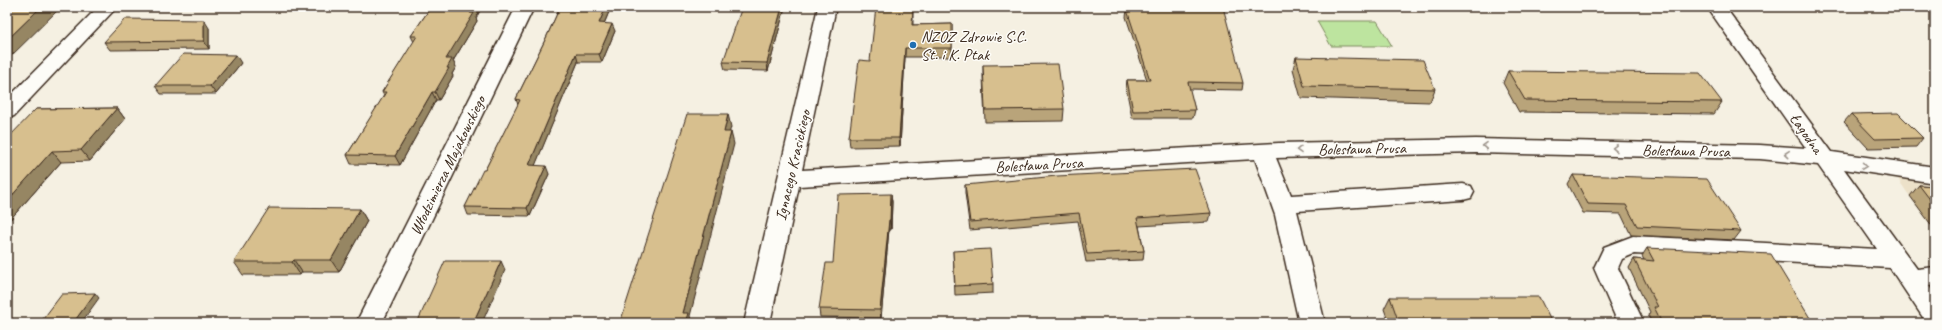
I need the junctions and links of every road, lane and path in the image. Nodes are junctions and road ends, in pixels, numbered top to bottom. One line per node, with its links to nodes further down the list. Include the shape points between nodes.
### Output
1 (108, 7): 5 (street)
2 (525, 7): 16 (street, Włodzimierza Majakowskiego)
3 (827, 7): 9 (street, Ignacego Krasickiego)
4 (1716, 7): 7 (street, Łagodna)
5 (7, 111)
6 (1263, 151): 7 (street, Bolesława Prusa, one-way to 6, via 1760,152 1537,146); 9 (street, Bolesława Prusa); 11 (street)
7 (1826, 159): 8 (street, Bolesława Prusa, one-way to 8); 12 (street, Łagodna)
8 (1935, 176)
9 (789, 179): 17 (street, Ignacego Krasickiego)
10 (1463, 192): 11 (street)
11 (1283, 204): 18 (street)
12 (1897, 259): 13 (street, Łagodna); 15 (street, Łagodna); 19 (street, via 1633,245 1612,253 1606,268)
13 (1926, 277): 14 (street, Łagodna)
14 (1935, 297)
15 (1935, 315)
16 (369, 323)
17 (757, 323)
18 (1312, 323)
19 (1631, 323)

